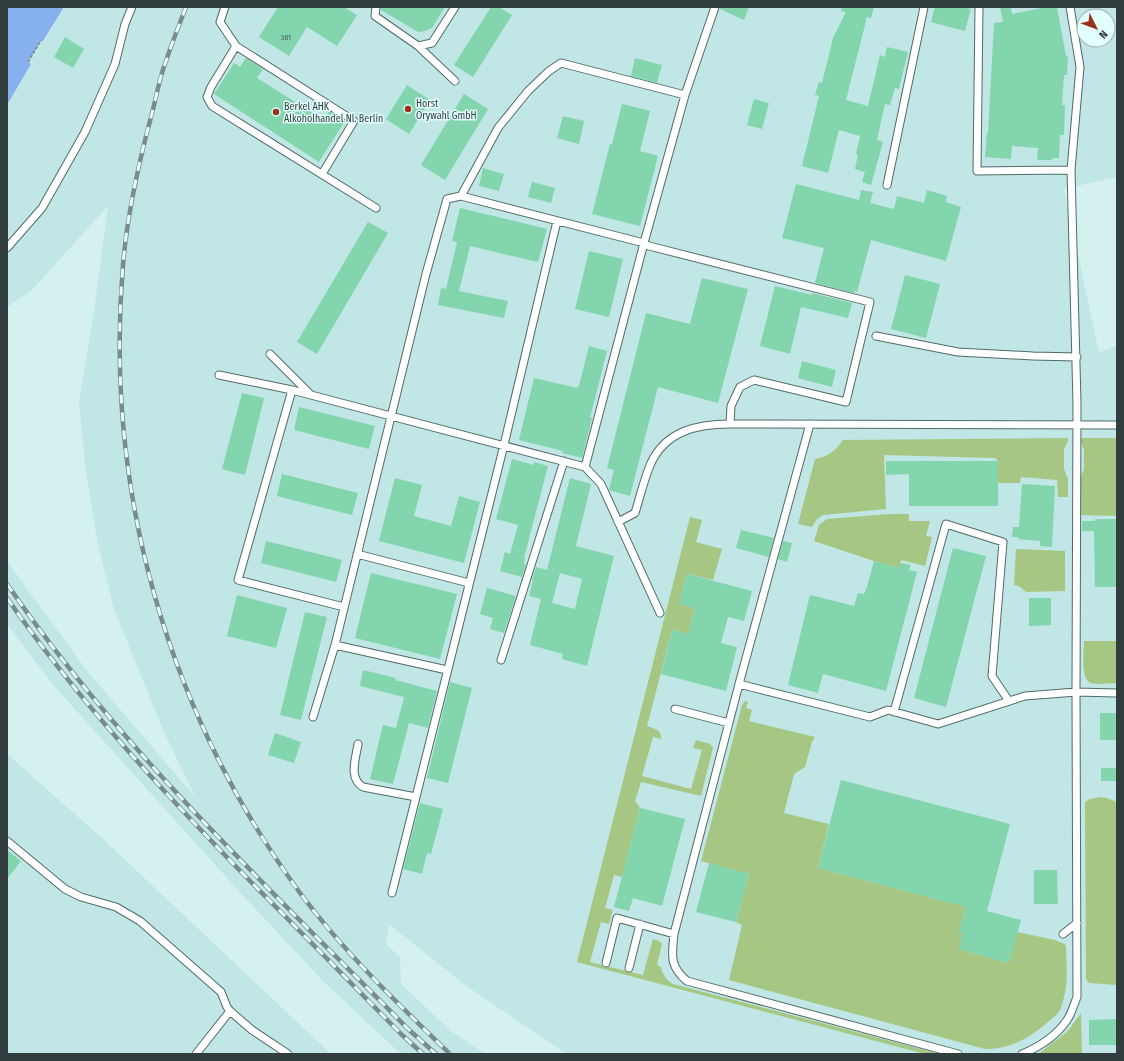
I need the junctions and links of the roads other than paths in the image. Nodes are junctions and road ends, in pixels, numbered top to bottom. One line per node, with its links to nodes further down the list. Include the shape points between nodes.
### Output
1 (132, 7): 20 (lane, via 115,64 85,132 42,208)
2 (225, 7): 9 (lane, via 220,22)
3 (376, 7): 10 (lane, via 375,16)
4 (455, 7): 10 (lane, via 432,43)
5 (715, 7): 12 (lane)
6 (924, 7): 15 (lane)
7 (1070, 7): 13 (lane, via 1080,67)
8 (979, 8): 13 (lane, via 977,171)
9 (236, 46): 14 (lane, via 207,97 212,106); 14 (lane, via 354,121)
10 (418, 46): 11 (lane)
11 (455, 81)
12 (684, 95): 16 (lane, via 561,63 528,91 498,128); 19 (lane)
13 (1071, 170): 23 (lane)
14 (322, 174): 17 (lane)
15 (887, 185)
16 (461, 196): 18 (lane); 27 (lane, via 447,199)
17 (376, 208)
18 (557, 221): 19 (lane); 32 (lane)
19 (644, 243): 28 (lane, via 870,302 846,402 754,380 740,387 731,406); 34 (lane)
20 (7, 248)
21 (876, 336): 23 (lane, via 958,352)
22 (270, 354): 26 (lane)
23 (1076, 357): 31 (lane)
24 (219, 375): 25 (lane)
25 (292, 390): 26 (lane); 38 (lane, via 238,580)
26 (310, 394): 27 (lane)
27 (390, 415): 32 (lane); 36 (lane)
28 (730, 424): 29 (lane); 35 (lane, via 691,428 669,440 652,463 635,514)
29 (810, 424): 31 (lane); 43 (lane)
30 (1117, 424): 31 (lane)
31 (1078, 425): 44 (lane)
32 (504, 445): 33 (lane); 37 (lane)
33 (564, 461): 34 (lane); 41 (lane)
34 (585, 466): 35 (lane, via 601,484)
35 (618, 522): 39 (lane)
36 (357, 554): 37 (lane); 38 (lane)
37 (469, 583): 42 (lane)
38 (344, 607): 40 (lane)
39 (660, 613)
40 (335, 645): 42 (lane); 49 (lane)
41 (501, 660)
42 (447, 670): 52 (lane)
43 (739, 684): 48 (lane, via 870,717 888,710); 50 (lane)
44 (1076, 692): 45 (lane); 46 (lane, via 1025,696); 55 (lane)
45 (1117, 693)
46 (1009, 700): 48 (lane, via 938,724); 48 (lane, via 992,676 1003,542 946,524)
47 (675, 709): 50 (lane)
48 (894, 712)
49 (313, 717)
50 (729, 723): 57 (lane)
51 (358, 744): 52 (lane, via 354,770 359,784 363,787)
52 (416, 797): 54 (lane)
53 (7, 841): 61 (lane, via 65,889 81,897 116,907 140,921 221,992)
54 (392, 893)
55 (1077, 923): 58 (lane); 65 (lane, via 1077,997 1068,1020 1040,1045)
56 (640, 924): 57 (lane); 59 (lane, via 617,918); 60 (lane)
57 (674, 934): 64 (lane, via 672,958 678,973 687,981)
58 (1063, 934)
59 (606, 963)
60 (629, 968)
61 (230, 1012): 62 (lane); 63 (lane)
62 (196, 1054)
63 (288, 1054)
64 (958, 1054)
65 (1022, 1054)

